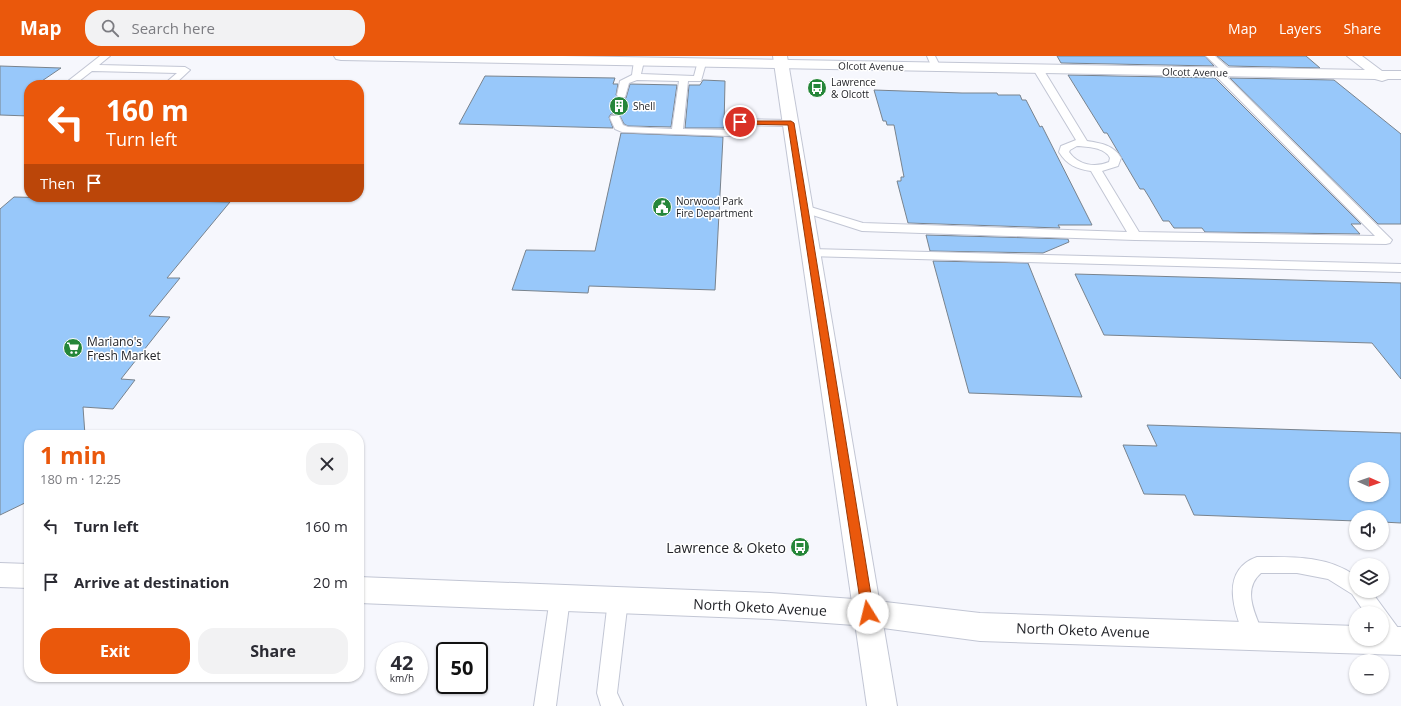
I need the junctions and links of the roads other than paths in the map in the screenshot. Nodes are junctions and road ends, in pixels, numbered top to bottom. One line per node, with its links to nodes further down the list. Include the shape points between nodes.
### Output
1 (106, 56): 10 (lane)
2 (341, 56): 7 (street, Olcott Avenue)
3 (1066, 56): 12 (street)
4 (1210, 56): 13 (lane)
5 (1354, 56): 14 (street)
6 (781, 60): 8 (street, Olcott Avenue); 9 (street, Olcott Avenue); 22 (street)
7 (639, 61): 9 (street, Olcott Avenue); 15 (lane)
8 (934, 62): 11 (street, Olcott Avenue)
9 (701, 63): 16 (lane, via 698,79)
10 (91, 68): 17 (lane); 18 (lane, via 185,70)
11 (1038, 70): 12 (street, Olcott Avenue); 24 (lane)
12 (1076, 70): 13 (street, Olcott Avenue)
13 (1222, 72): 14 (street, Olcott Avenue); 27 (lane, via 1386,240)
14 (1380, 75): 19 (street)
15 (636, 77): 16 (lane); 20 (lane, via 625,81)
16 (684, 78): 23 (lane)
17 (75, 80)
18 (174, 80)
19 (1398, 81)
20 (622, 95)
21 (615, 118): 23 (lane, via 619,127 626,130)
22 (791, 123): 23 (lane, via 740,122 729,133); 26 (street)
23 (677, 132)
24 (1083, 143): 25 (lane, via 1075,143 1065,148 1064,152 1078,164); 25 (lane, via 1099,146 1115,156 1116,160 1110,167)
25 (1095, 168): 27 (lane)
26 (804, 209): 27 (lane, via 862,227); 28 (street)
27 (1135, 236)
28 (811, 253): 29 (lane); 38 (street)
29 (1401, 268)
30 (0, 575): 31 (street)
31 (24, 576)
32 (1349, 581): 40 (lane, via 1322,567 1258,565 1246,576 1242,589 1243,607)
33 (364, 590): 34 (street, North Oketo Avenue)
34 (560, 598): 36 (street, North Oketo Avenue); 41 (lane)
35 (1365, 598): 37 (lane)
36 (618, 600): 38 (street, North Oketo Avenue); 42 (lane, via 607,693)
37 (1372, 606)
38 (868, 613): 40 (street, North Oketo Avenue, via 980,627); 43 (street)
39 (1393, 634): 40 (street, North Oketo Avenue)
40 (1254, 636)
41 (544, 706)
42 (612, 706)
43 (882, 706)

